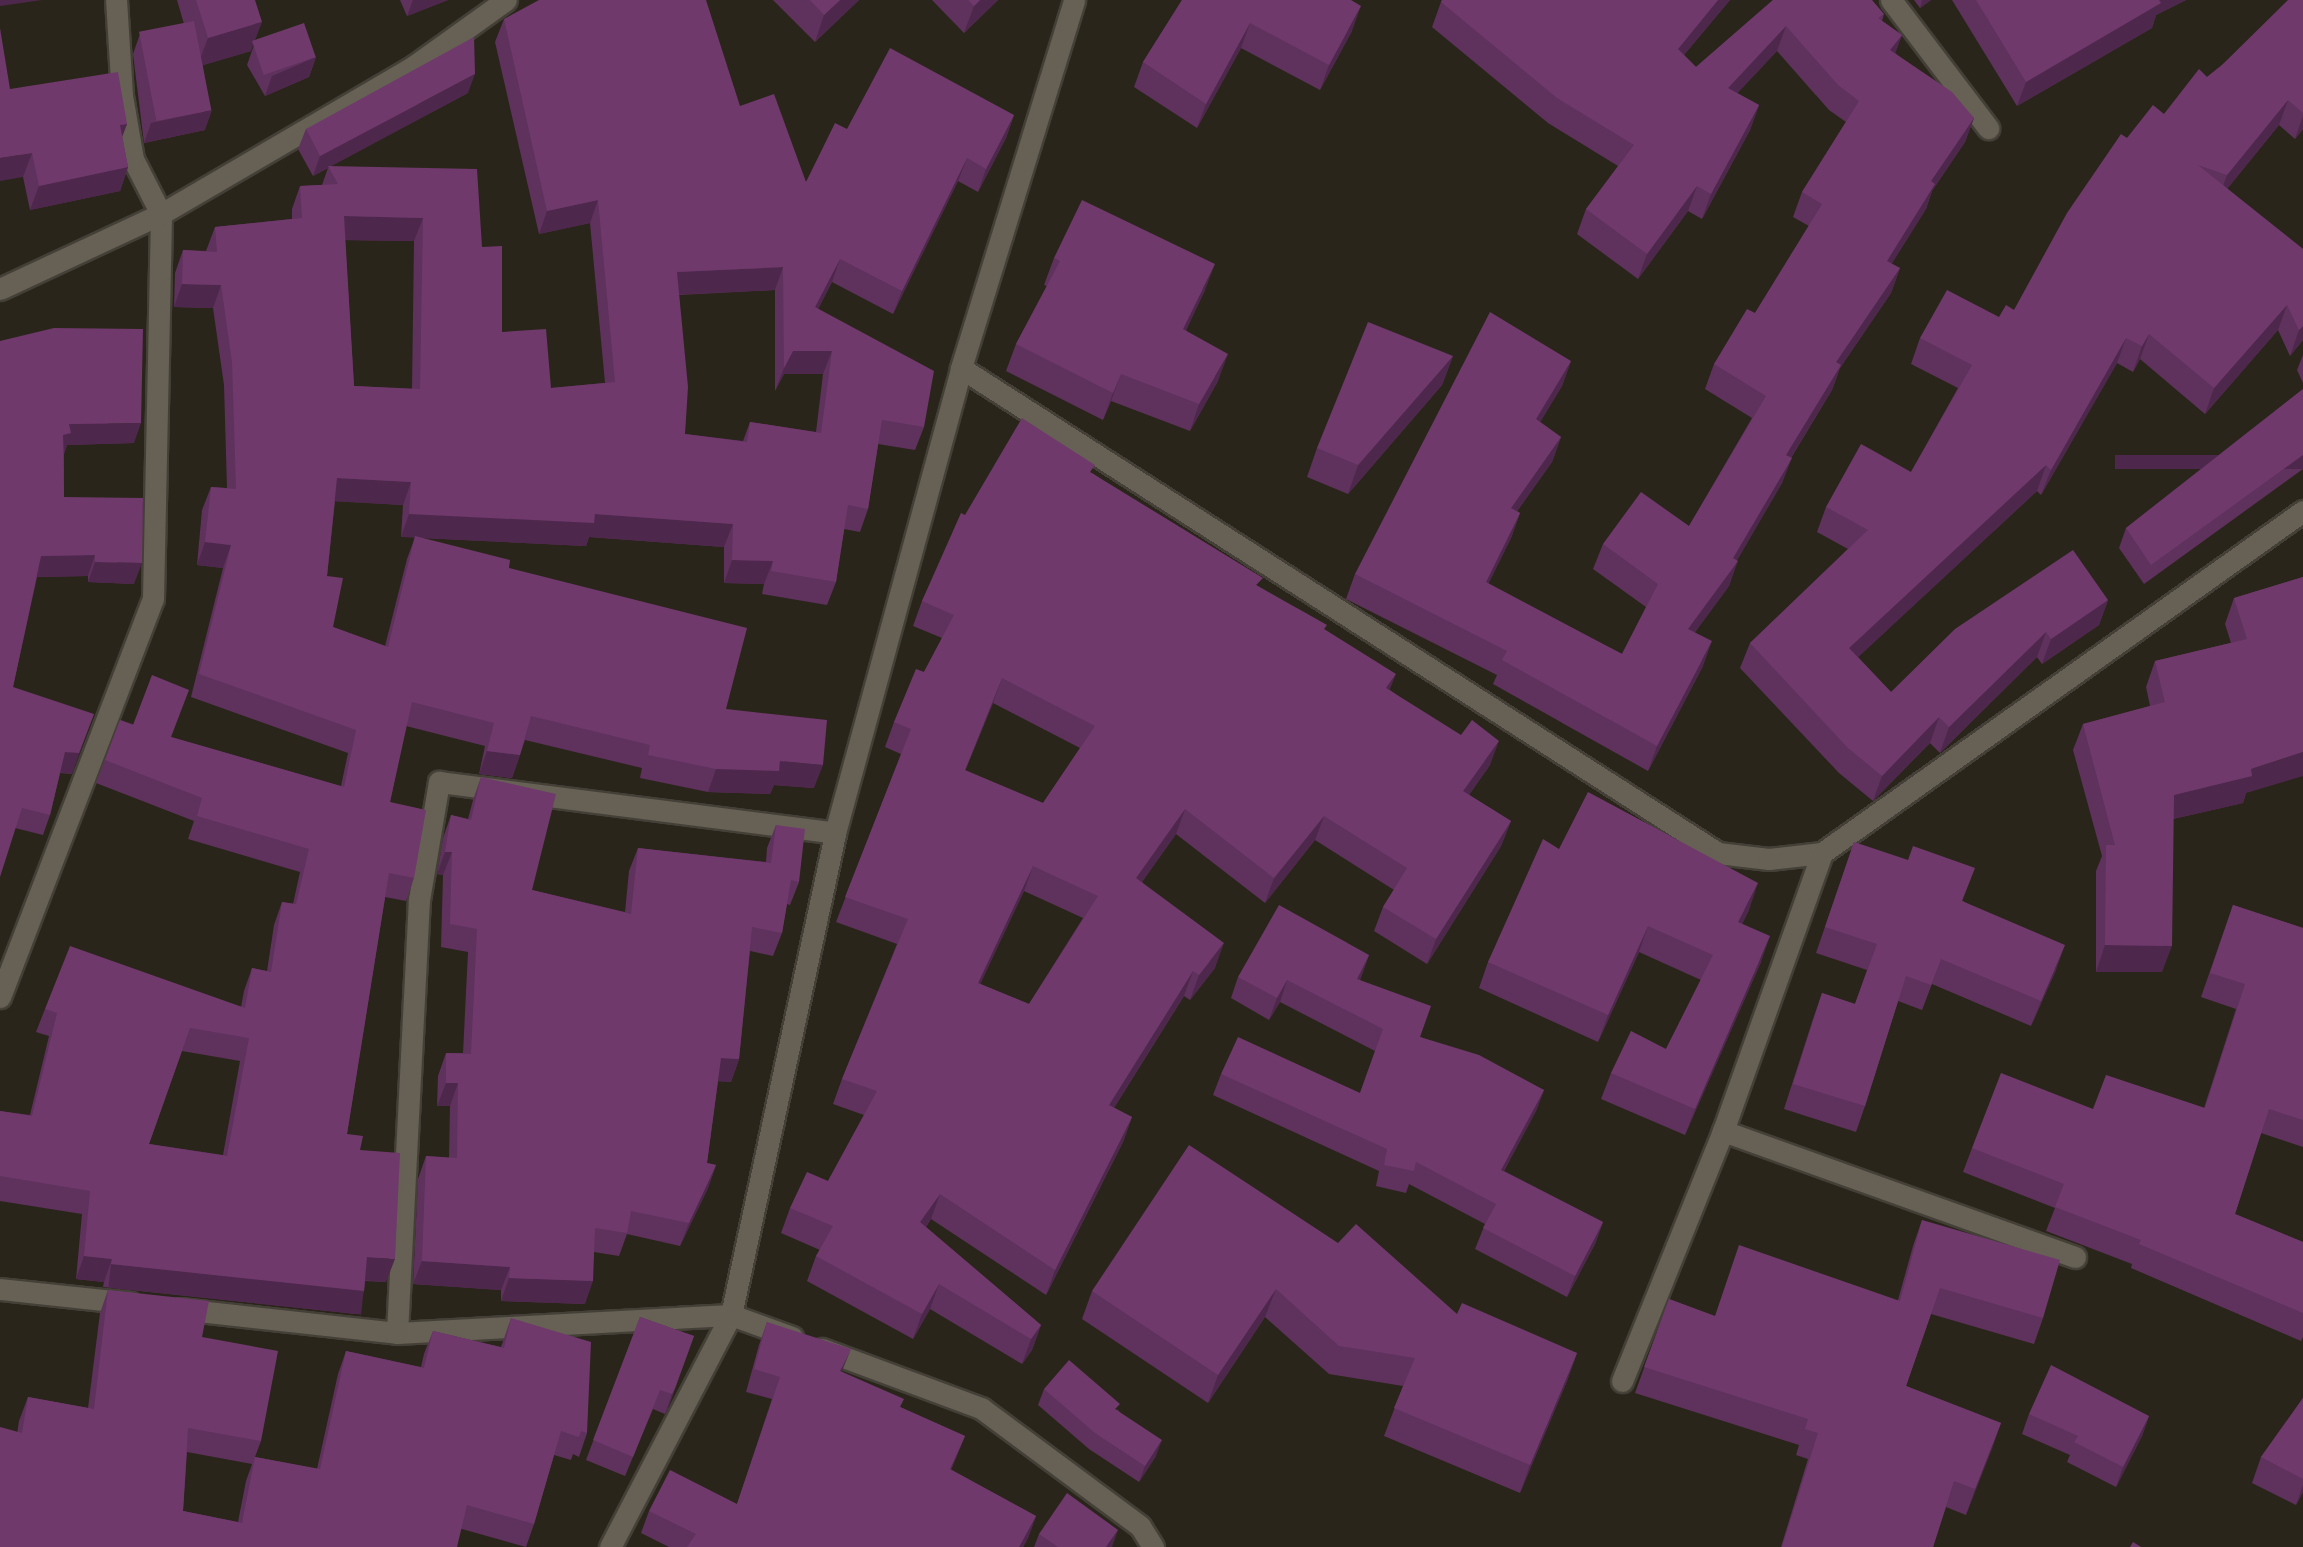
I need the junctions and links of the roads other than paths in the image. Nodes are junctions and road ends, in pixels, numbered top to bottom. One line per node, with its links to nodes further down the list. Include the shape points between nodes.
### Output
1 (116, 0): 6 (street, via 122,95 133,159)
2 (506, 0): 6 (street, via 414,66)
3 (1074, 0): 8 (street)
4 (1891, 0): 5 (street)
5 (1988, 128)
6 (161, 215): 7 (street); 12 (street, via 153,599)
7 (0, 289)
8 (961, 368): 10 (street); 11 (street, via 1718,853 1769,859)
9 (2303, 511): 11 (street)
10 (835, 833): 16 (street); 17 (street, via 439,782 419,900)
11 (1822, 853): 13 (street)
12 (0, 997)
13 (1723, 1131): 14 (street); 18 (street)
14 (2075, 1257)
15 (0, 1289): 17 (street)
16 (731, 1315): 17 (street); 19 (street); 20 (street, via 981,1408 1140,1526)
17 (397, 1333)
18 (1622, 1381)
19 (610, 1547)
20 (1153, 1547)

